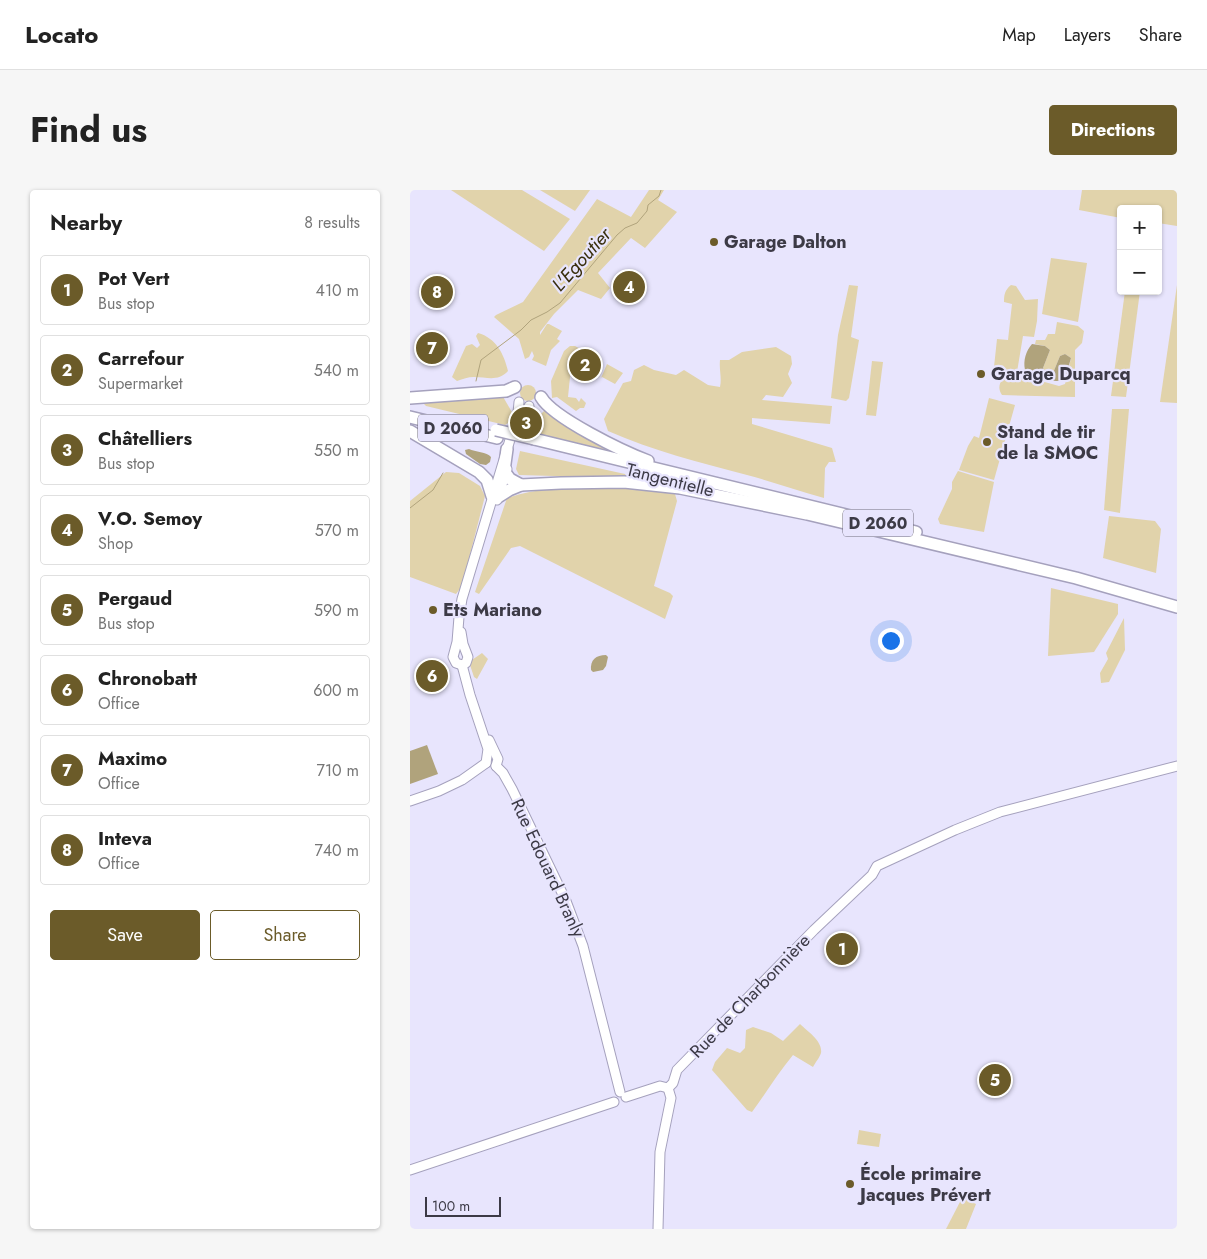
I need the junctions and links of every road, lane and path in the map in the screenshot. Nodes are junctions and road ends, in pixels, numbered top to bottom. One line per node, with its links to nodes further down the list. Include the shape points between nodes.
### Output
1 (515, 387): 3 (highway, via 506,391)
2 (541, 397): 15 (highway, via 547,405 617,448 658,465)
3 (410, 398)
4 (519, 402): 11 (street)
5 (529, 406): 12 (street)
6 (410, 410): 9 (highway, D 2060)
7 (410, 417): 9 (highway, D 2060)
8 (410, 431): 13 (highway)
9 (496, 434): 10 (highway, D 2060)
10 (533, 443): 15 (highway, D 2060); 17 (highway, Tangentielle / D 2060)
11 (507, 449): 12 (highway)
12 (504, 471): 13 (highway); 14 (highway); 16 (street)
13 (480, 472): 16 (highway)
14 (521, 485): 16 (highway); 17 (highway, via 646,483)
15 (742, 489): 18 (highway, D 2060, via 1078,571)
16 (495, 496): 20 (street, via 464,607 461,628); 21 (street, via 462,599)
17 (807, 514): 19 (highway, D 2060, via 1076,578)
18 (1177, 599)
19 (1177, 607)
20 (466, 653): 21 (street, via 460,650); 22 (street, via 467,661)
21 (455, 654): 22 (street, via 454,662)
22 (462, 665): 23 (street)
23 (479, 720): 24 (street); 25 (street, via 488,749)
24 (497, 756): 25 (street, via 493,754); 26 (street)
25 (486, 760): 26 (street, via 490,767); 28 (street, via 462,780)
26 (496, 766): 30 (street, Rue Edouard Branly, via 512,789 566,901 583,946)
27 (1177, 766): 29 (street, Rue de Charbonnière, via 1000,812 878,866 677,1070)
28 (410, 801)
29 (668, 1088): 30 (street, via 660,1086); 32 (street, via 671,1098 660,1152)
30 (623, 1094): 31 (street, via 626,1101 623,1104 614,1102)
31 (410, 1170)
32 (658, 1229)

